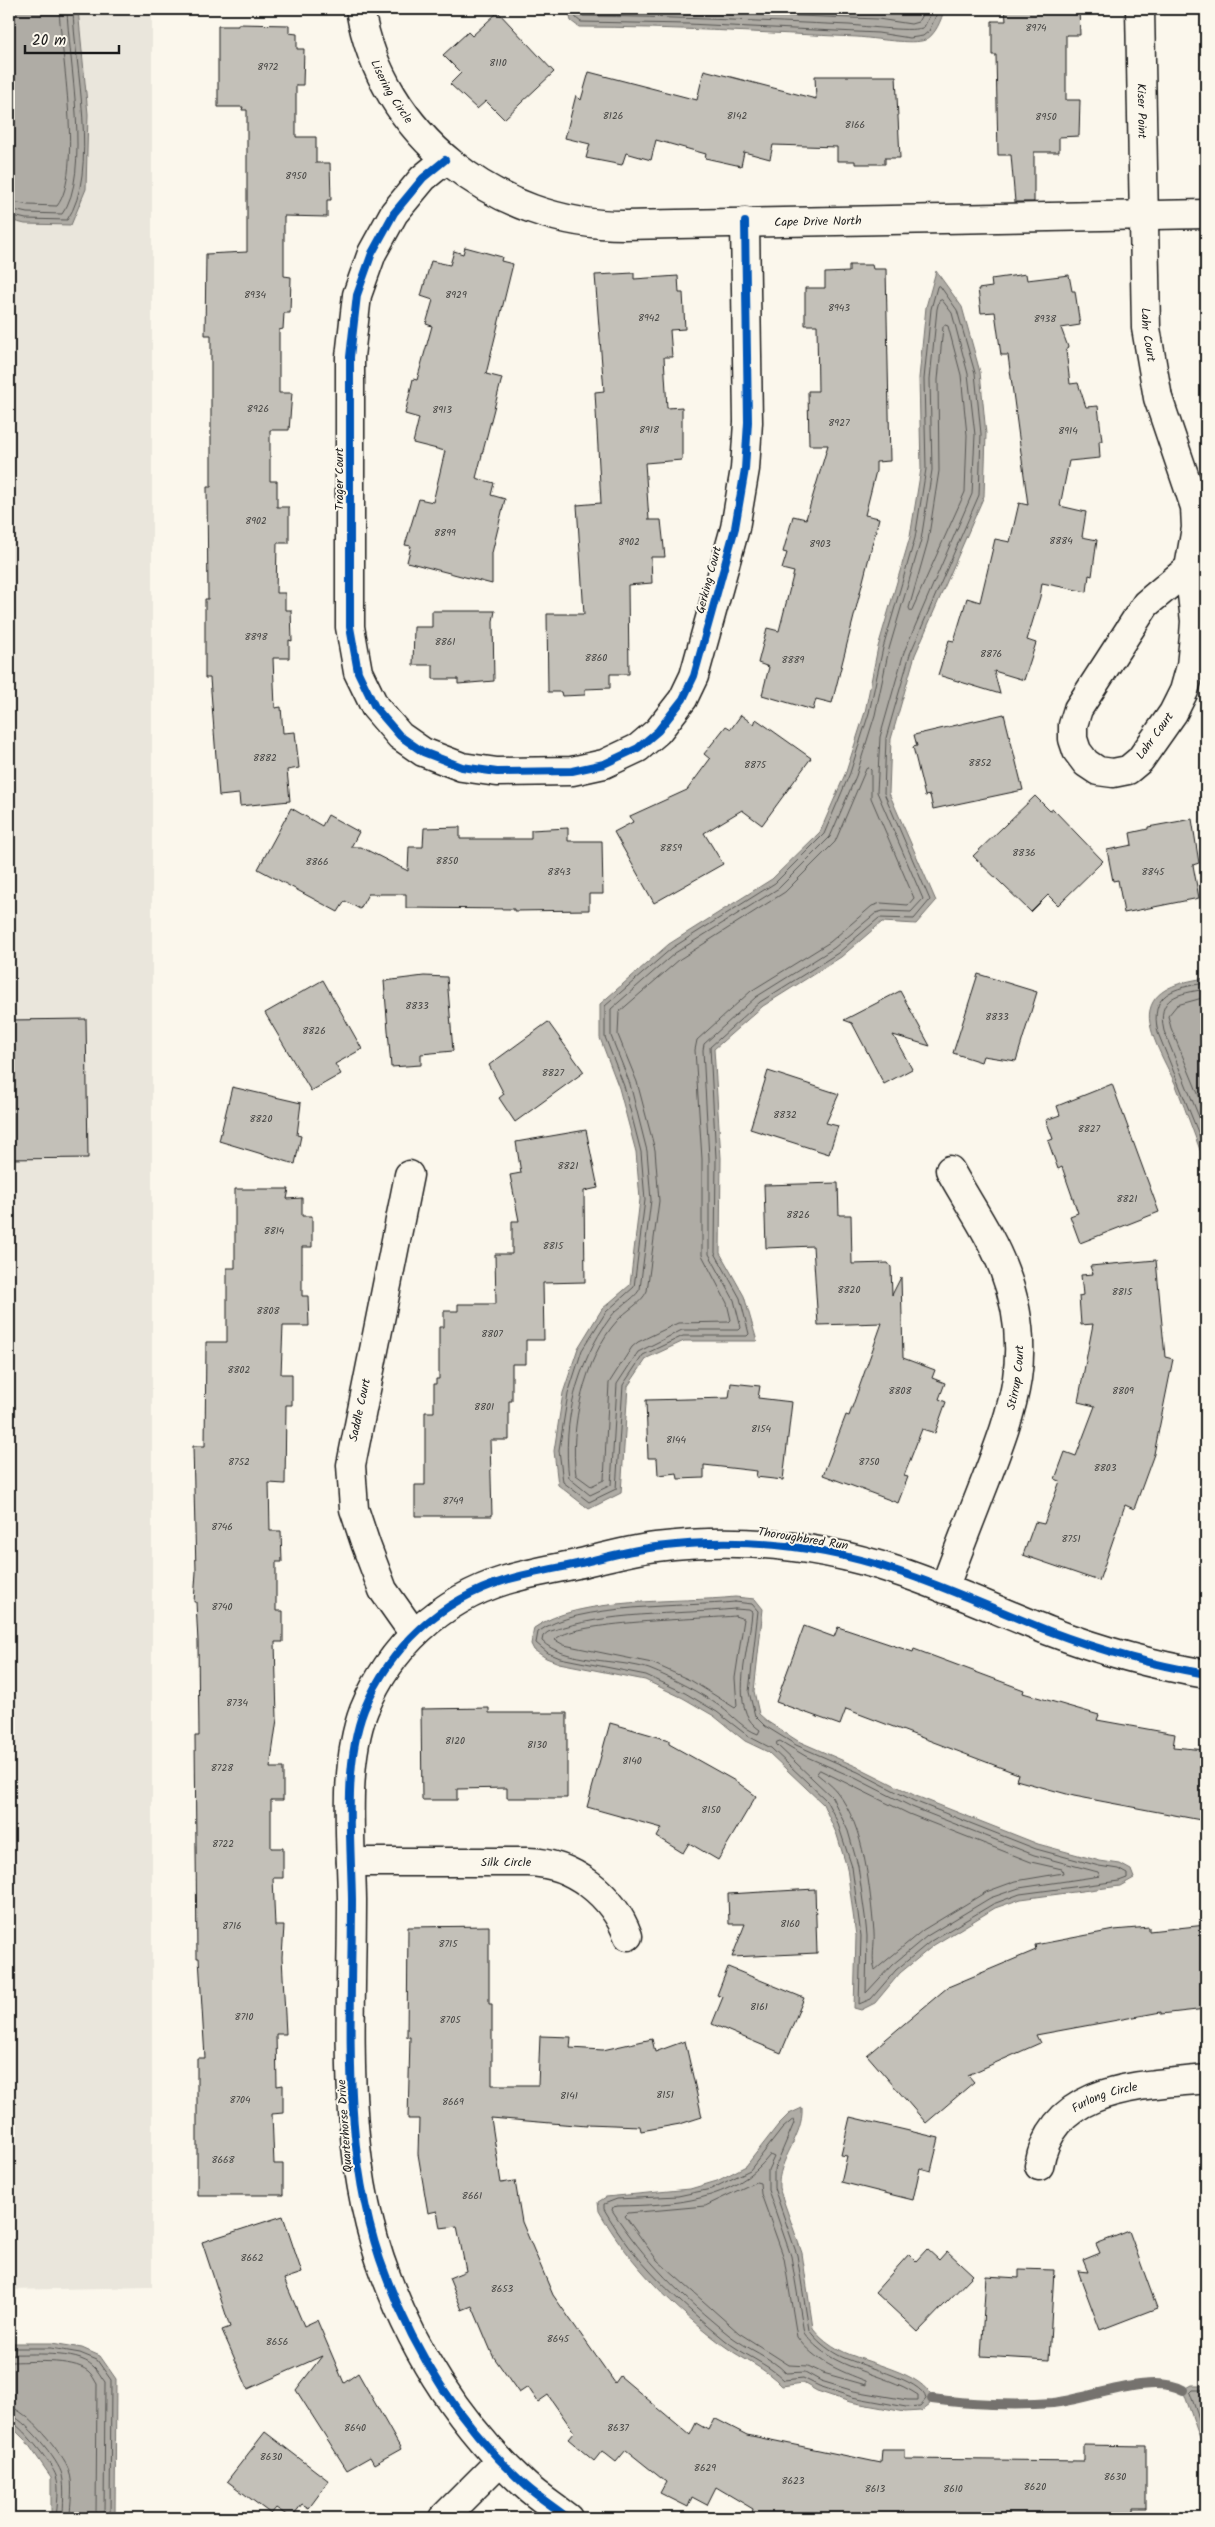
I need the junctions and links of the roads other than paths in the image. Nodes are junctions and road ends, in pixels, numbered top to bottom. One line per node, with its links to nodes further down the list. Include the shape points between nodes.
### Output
1 (360, 9): 3 (street, Lisering Circle, via 369,46 389,91 417,131)
2 (1140, 9): 4 (street, Kiser Point)
3 (445, 160): 6 (street, Cape Drive North, via 481,186 508,200 579,222 624,225); 8 (street, Trager Court, via 423,178 394,213 372,253 357,295 350,356 350,627 363,686 386,722 423,752 451,764)
4 (1144, 214): 5 (street, Cape Drive North); 6 (street, Cape Drive North); 7 (street, Lahr Court, via 1145,316 1150,359 1164,422 1195,507 1196,528)
5 (1206, 214)
6 (745, 222): 8 (street, Gerking Court, via 746,469 736,528 696,670 683,699 658,732 638,748 604,764 563,771 497,772)
7 (1189, 568): 7 (street, Lahr Court, via 1146,604 1078,709 1073,739 1086,763 1098,771 1128,770 1140,760 1173,713 1184,691 1191,666 1195,621)
8 (468, 767)
9 (950, 1170): 11 (street, Stirrup Court, via 1004,1269 1016,1312 1020,1354 1017,1385 1006,1427)
10 (409, 1175): 12 (street, Saddle Court, via 351,1465 354,1509 366,1545 383,1590)
11 (944, 1588): 12 (street, Thoroughbred Run, via 850,1557 778,1545 720,1542 662,1546 507,1579 461,1597); 14 (street, Thoroughbred Run, via 1080,1642 1176,1669)
12 (414, 1634): 13 (street, Thoroughbred Run)
13 (384, 1670): 15 (street, Quarterhorse Drive, via 365,1710 353,1754)
14 (1206, 1674)
15 (351, 1862): 16 (street, Silk Circle, via 552,1864 578,1876 601,1893 615,1910); 19 (street, Quarterhorse Drive, via 354,2131 373,2237 391,2289 419,2350 445,2393)
16 (628, 1936)
17 (1206, 2079): 18 (street, Furlong Circle, via 1110,2092 1082,2103 1056,2126 1045,2145)
18 (1039, 2166)
19 (500, 2461): 20 (street); 21 (street, Quarterhorse Drive, via 533,2493)
20 (443, 2518)
21 (568, 2518)

